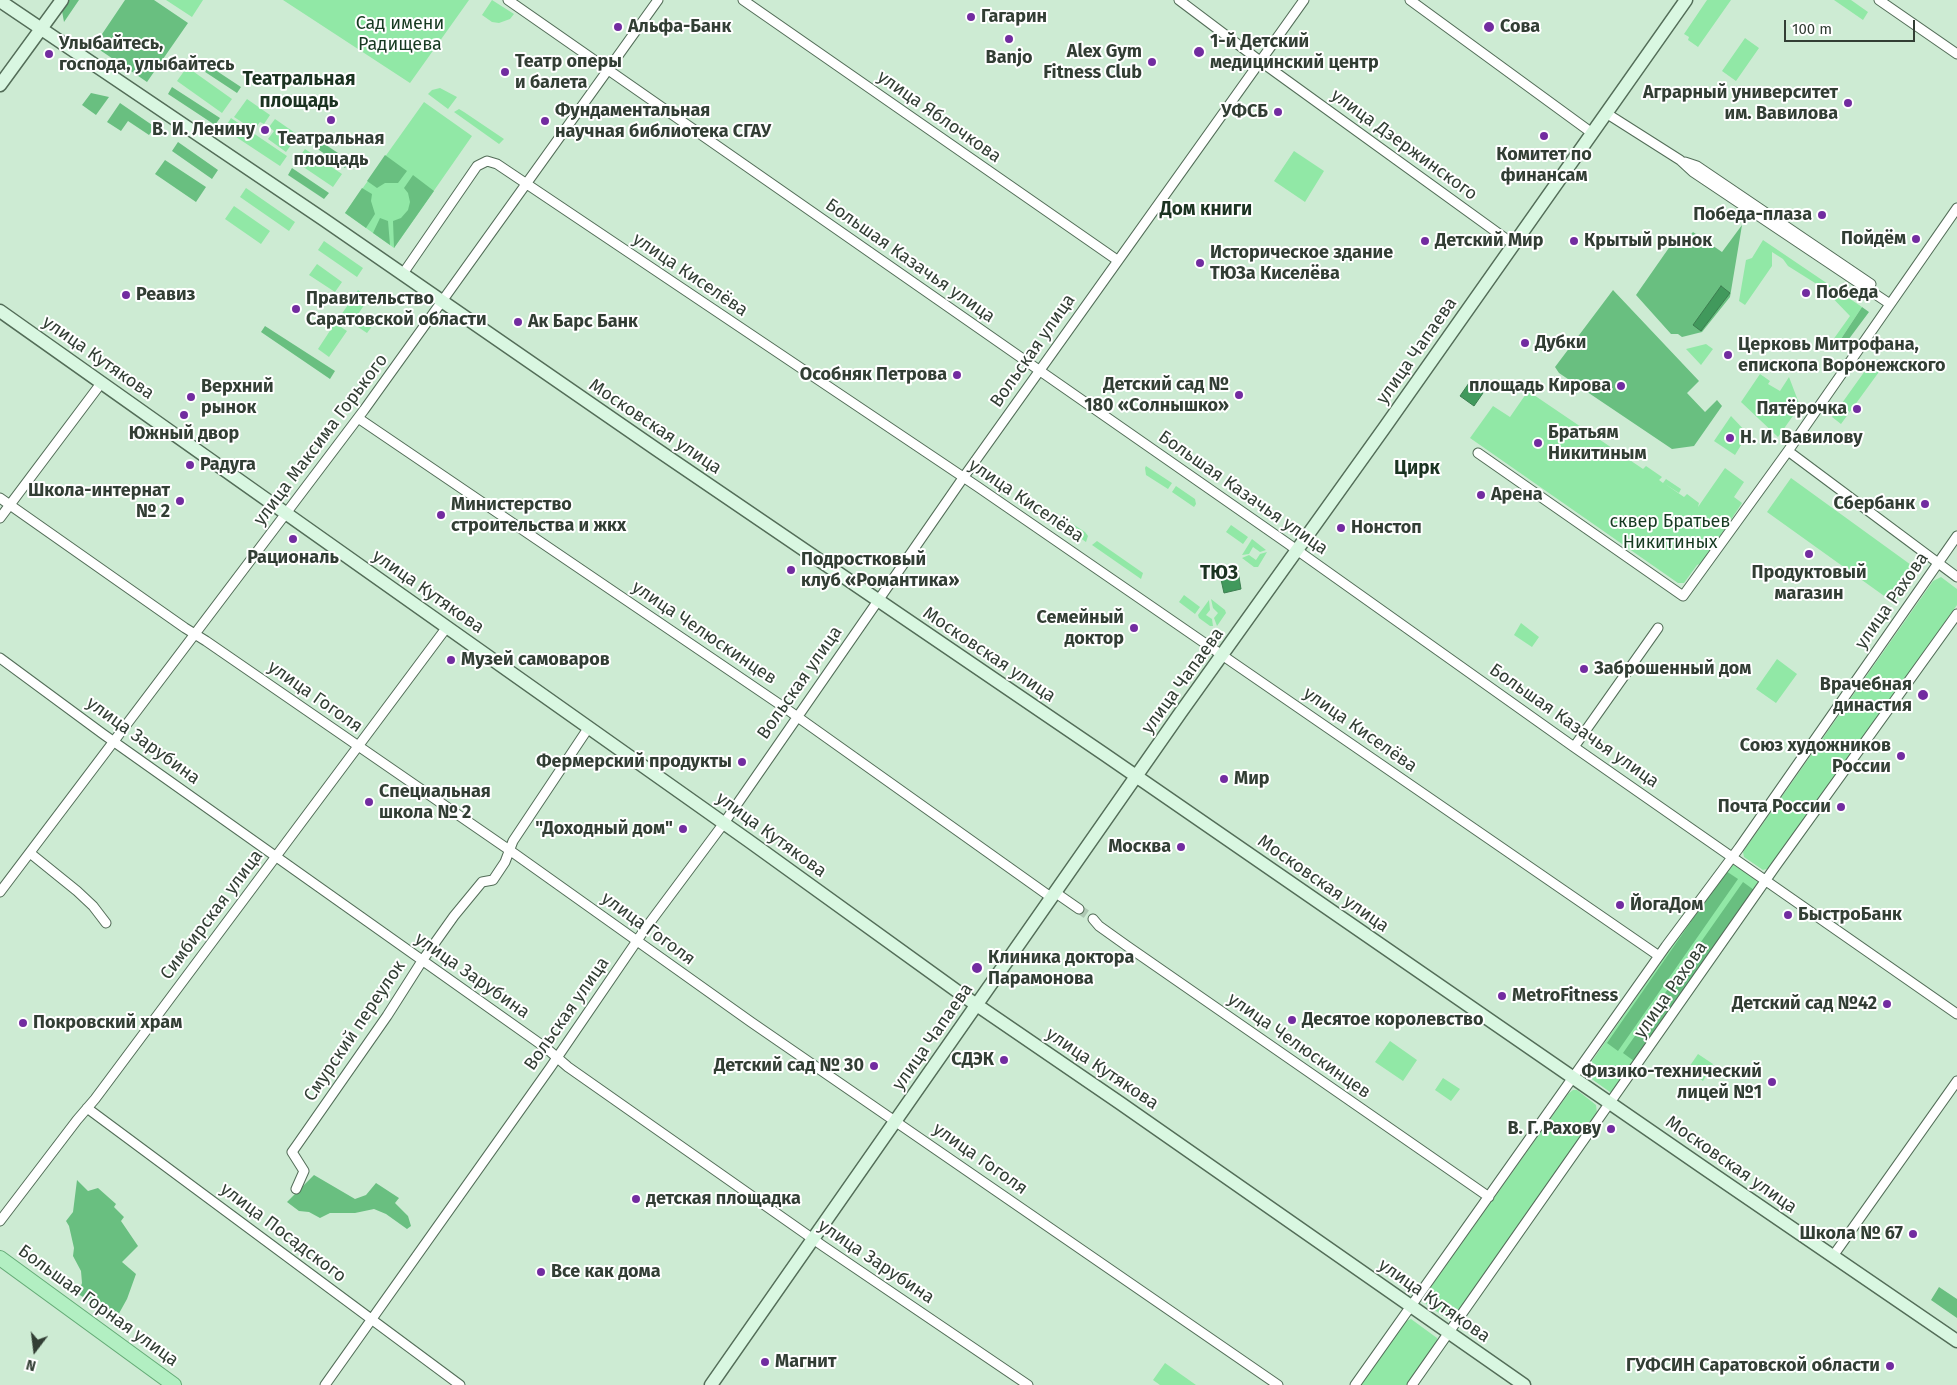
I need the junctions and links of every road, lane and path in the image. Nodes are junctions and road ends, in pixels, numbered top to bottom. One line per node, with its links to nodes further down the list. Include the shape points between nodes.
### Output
1 (62, 0): 11 (street)
2 (508, 0): 14 (street, Большая Казачья улица)
3 (658, 0): 14 (street, улица Максима Горького)
4 (743, 0): 21 (street, улица Яблочкова)
5 (1179, 0): 13 (street, улица Дзержинского)
6 (1304, 0): 13 (street, Вольская улица)
7 (1410, 0): 17 (street)
8 (1686, 0): 16 (street, улица Чапаева)
9 (1879, 0): 12 (street)
10 (0, 1): 11 (street, Московская улица)
11 (42, 29): 15 (street); 22 (street, Московская улица)
12 (1957, 54)
13 (1260, 61): 20 (street, улица Дзержинского); 21 (street, Вольская улица)
14 (608, 69): 18 (street, улица Максима Горького); 26 (street, Большая Казачья улица)
15 (0, 85)
16 (1606, 113): 17 (street, улица Чапаева); 24 (street, via 1680,160 1697,166)
17 (1592, 133): 20 (street, улица Чапаева)
18 (526, 184): 22 (street, улица Киселёва, via 497,164 487,161 477,166); 23 (street, улица Максима Горького); 31 (street, улица Киселёва)
19 (1957, 208): 24 (street)
20 (1513, 244): 37 (street, улица Чапаева)
21 (1117, 260): 26 (street, Вольская улица)
22 (402, 274): 23 (street, Московская улица)
23 (441, 301): 28 (street, улица Максима Горького); 40 (street, Московская улица)
24 (1892, 302): 29 (street)
25 (0, 310): 27 (street, улица Кутякова)
26 (1039, 371): 31 (street, Вольская улица); 37 (street, Большая Казачья улица)
27 (102, 382): 33 (street); 34 (street, улица Кутякова)
28 (358, 418): 34 (street, улица Максима Горького); 47 (street, улица Челюскинцев)
29 (1788, 451): 30 (street, via 1683,596); 38 (street)
30 (1478, 454)
31 (963, 478): 40 (street, Вольская улица); 45 (street, улица Киселёва)
32 (0, 498): 33 (street, улица Гоголя)
33 (10, 504): 35 (street); 44 (street, улица Гоголя)
34 (287, 513): 42 (street, улица Кутякова); 44 (street, улица Максима Горького)
35 (0, 518)
36 (1957, 536): 38 (street, улица Рахова)
37 (1298, 550): 45 (street, улица Чапаева); 51 (street, Большая Казачья улица)
38 (1938, 563): 39 (street); 57 (street, улица Рахова)
39 (1957, 577)
40 (877, 600): 47 (street, Вольская улица); 52 (street, Московская улица)
41 (1957, 614): 58 (street, улица Рахова)
42 (446, 627): 48 (street, улица Кутякова); 50 (street, Симбирская улица)
43 (1658, 628): 51 (street)
44 (195, 634): 49 (street, улица Максима Горького); 50 (street, улица Гоголя)
45 (1222, 656): 52 (street, улица Чапаева); 65 (street, улица Киселёва)
46 (0, 658): 49 (street, улица Зарубина)
47 (797, 716): 53 (street, Вольская улица); 60 (street, улица Челюскинцев)
48 (589, 727): 53 (street, улица Кутякова); 54 (street, Смурский переулок)
49 (115, 741): 55 (street, улица Максима Горького); 56 (street, улица Зарубина)
50 (358, 746): 54 (street, улица Гоголя); 56 (street, Симбирская улица)
51 (1574, 747): 57 (street, Большая Казачья улица)
52 (1137, 777): 60 (street, улица Чапаева); 70 (street, Московская улица)
53 (724, 822): 64 (street, Вольская улица); 67 (street, улица Кутякова)
54 (508, 850): 64 (street, улица Гоголя); 66 (street, Смурский переулок, via 505,862 493,880 482,882)
55 (30, 853): 59 (street, улица Максима Горького); 63 (street, via 64,879)
56 (276, 856): 66 (street, улица Зарубина); 73 (street, Симбирская улица)
57 (1732, 857): 58 (street, Большая Казачья улица); 65 (street, улица Рахова)
58 (1767, 880): 68 (street, Большая Казачья улица); 72 (street, улица Рахова)
59 (0, 892)
60 (1054, 895): 61 (street, улица Челюскинцев); 67 (street, улица Чапаева)
61 (1079, 909)
62 (1093, 919): 76 (street, улица Челюскинцев, via 1143,958)
63 (106, 923)
64 (638, 941): 69 (street, Вольская улица); 74 (street, улица Гоголя)
65 (1659, 956): 70 (street, улица Рахова)
66 (422, 961): 69 (street, улица Зарубина); 75 (street, Смурский переулок, via 292,1152 304,1170)
67 (976, 1005): 74 (street, улица Чапаева); 81 (street, улица Кутякова)
68 (1957, 1014)
69 (557, 1058): 78 (street, улица Зарубина); 82 (street, Вольская улица)
70 (1574, 1078): 72 (street, Московская улица); 76 (street)
71 (1957, 1081): 79 (street)
72 (1611, 1103): 79 (street, Московская улица); 83 (street, улица Рахова)
73 (87, 1108): 77 (street, Симбирская улица); 82 (street, улица Посадского)
74 (896, 1121): 78 (street, улица Чапаева); 90 (street, улица Гоголя)
75 (296, 1189)
76 (1489, 1197): 81 (street)
77 (0, 1221)
78 (813, 1238): 88 (street, улица Чапаева); 89 (street, улица Зарубина)
79 (1833, 1256): 84 (street, Московская улица)
80 (0, 1258): 85 (main road, Большая Горная улица)
81 (1411, 1306): 83 (street, улица Кутякова); 91 (street)
82 (371, 1320): 86 (street, Вольская улица); 87 (street, улица Посадского)
83 (1448, 1333): 92 (street, улица Рахова); 93 (street, улица Кутякова)
84 (1957, 1340)
85 (174, 1385)
86 (324, 1385)
87 (460, 1385)
88 (711, 1385)
89 (1028, 1385)
90 (1278, 1385)
91 (1355, 1385)
92 (1412, 1385)
93 (1524, 1385)

